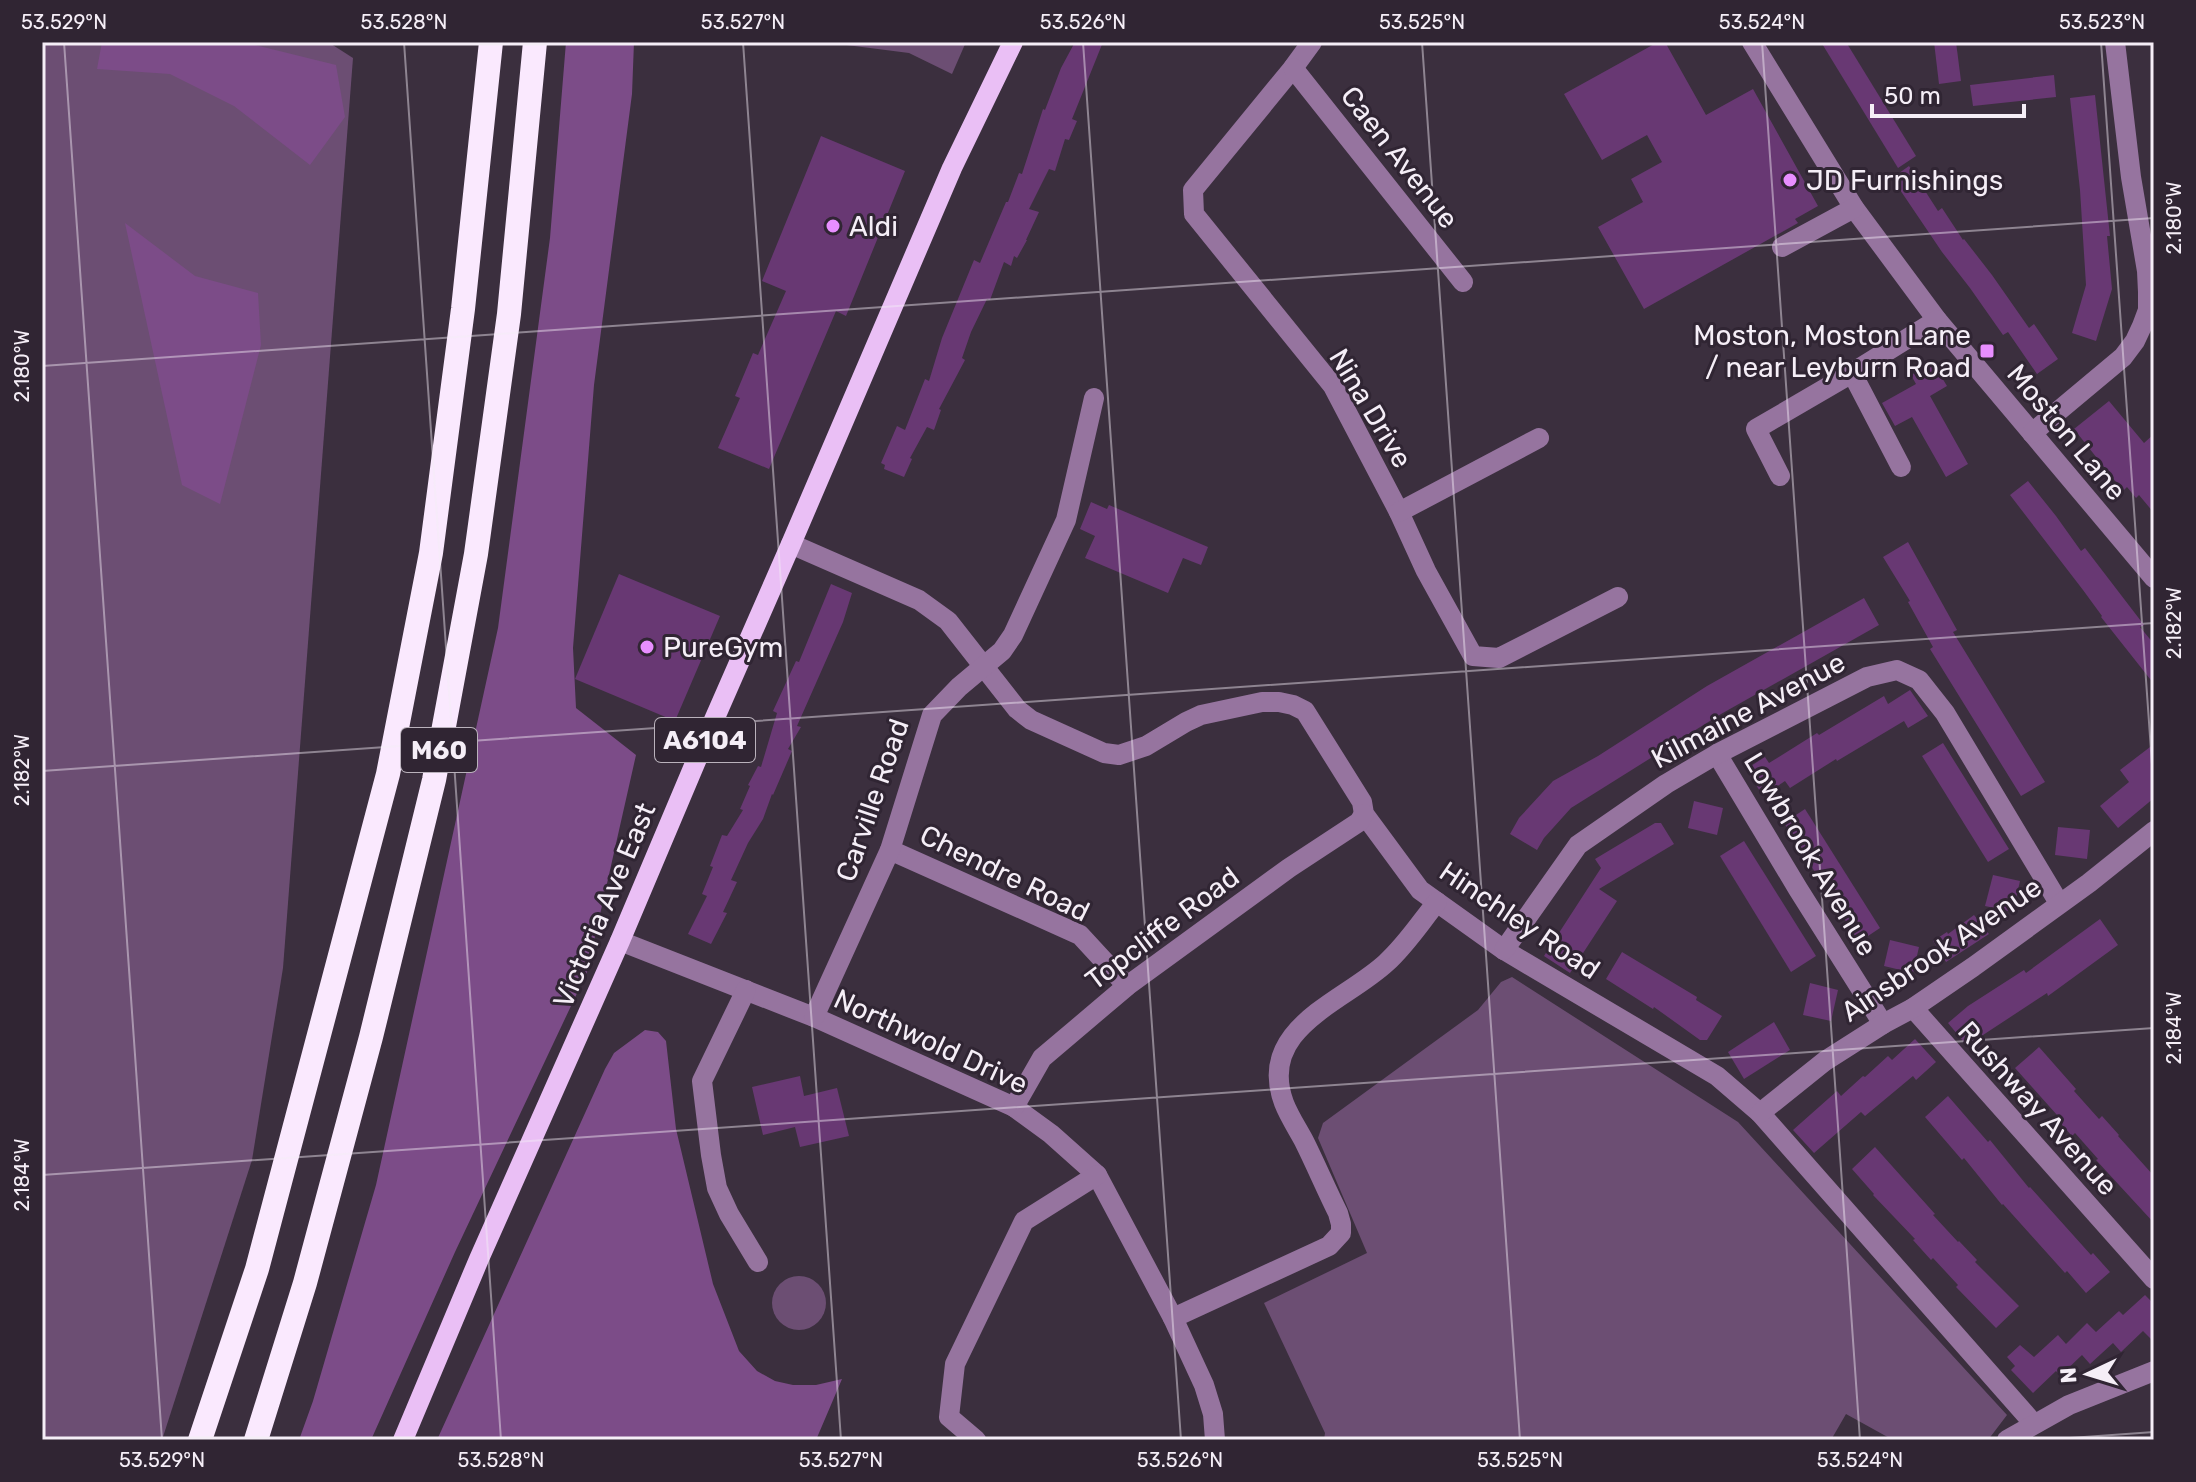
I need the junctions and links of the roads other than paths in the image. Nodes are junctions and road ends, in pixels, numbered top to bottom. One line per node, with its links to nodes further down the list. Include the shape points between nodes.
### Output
1 (491, 42): 45 (highway, M60, via 431,553 388,774 257,1269)
2 (535, 42): 46 (highway, M60, via 509,314 479,539 434,780 371,1037)
3 (1013, 42): 20 (main road, Victoria Ave East / A6104, via 952,168)
4 (1312, 42): 7 (street, Nina Drive)
5 (1752, 42): 8 (street, Moston Lane)
6 (2115, 42): 11 (street)
7 (1293, 68): 10 (street, Caen Avenue); 19 (street, Nina Drive, via 1193,190 1194,214 1333,386)
8 (1854, 208): 9 (street); 12 (street, Moston Lane)
9 (1782, 247)
10 (1463, 282)
11 (2151, 293): 15 (street, via 2142,326 2123,357)
12 (1937, 320): 13 (street); 15 (street, Moston Lane)
13 (1852, 373): 17 (street); 18 (street, via 1756,429)
14 (1094, 398): 23 (street, Carville Road, via 1066,520 1013,635)
15 (2032, 433): 21 (street, Moston Lane)
16 (1539, 438): 19 (street)
17 (1901, 467)
18 (1780, 476)
19 (1399, 512): 22 (street, Nina Drive, via 1473,656 1499,658)
20 (791, 544): 23 (street, Hinchley Road, via 919,600 948,621); 30 (main road, Victoria Ave East / A6104)
21 (2154, 578)
22 (1618, 597)
23 (983, 666): 25 (street, Hinchley Road, via 1031,720 1119,755 1201,715 1262,702 1293,705 1305,711 1362,802); 27 (street, Carville Road, via 932,715)
24 (1717, 754): 29 (street, Kilmaine Avenue, via 1854,683 1897,670 1919,680 1945,713); 31 (street, Kilmaine Avenue, via 1578,845); 36 (street, Lowbrook Avenue)
25 (1364, 814): 28 (street, Hinchley Road, via 1420,890); 32 (street, Topcliffe Road)
26 (2154, 831): 29 (street, Ainsbrook Avenue)
27 (890, 850): 32 (street, Chendre Road, via 1080,935); 35 (street, Carville Road)
28 (1437, 902): 31 (street, Hinchley Road); 42 (street, via 1384,965 1301,1024 1282,1056 1283,1102 1338,1213 1341,1233 1329,1246)
29 (2059, 903): 34 (street, Ainsbrook Avenue)
30 (620, 941): 33 (street, Northwold Drive); 47 (main road, Victoria Ave East / A6104)
31 (1504, 950): 38 (street, Hinchley Road, via 1717,1076)
32 (1127, 986): 37 (street, Topcliffe Road, via 1042,1058)
33 (746, 990): 35 (street, Northwold Drive); 40 (street, via 702,1081 717,1188)
34 (1913, 1008): 36 (street, Ainsbrook Avenue); 41 (street, Rushway Avenue)
35 (814, 1017): 37 (street, Northwold Drive)
36 (1883, 1024): 38 (street, Ainsbrook Avenue, via 1825,1061)
37 (1014, 1107): 39 (street, Northwold Drive)
38 (1760, 1113): 44 (street, Hinchley Road)
39 (1097, 1175): 42 (street, Northwold Drive); 48 (street, via 1024,1221 955,1364 949,1417)
40 (758, 1262)
41 (2154, 1279)
42 (1173, 1318): 49 (street, Northwold Drive, via 1204,1385)
43 (2154, 1371): 44 (street)
44 (2034, 1424): 50 (street)
45 (200, 1440)
46 (256, 1440)
47 (403, 1440)
48 (976, 1440)
49 (1215, 1440)
50 (2007, 1440)

